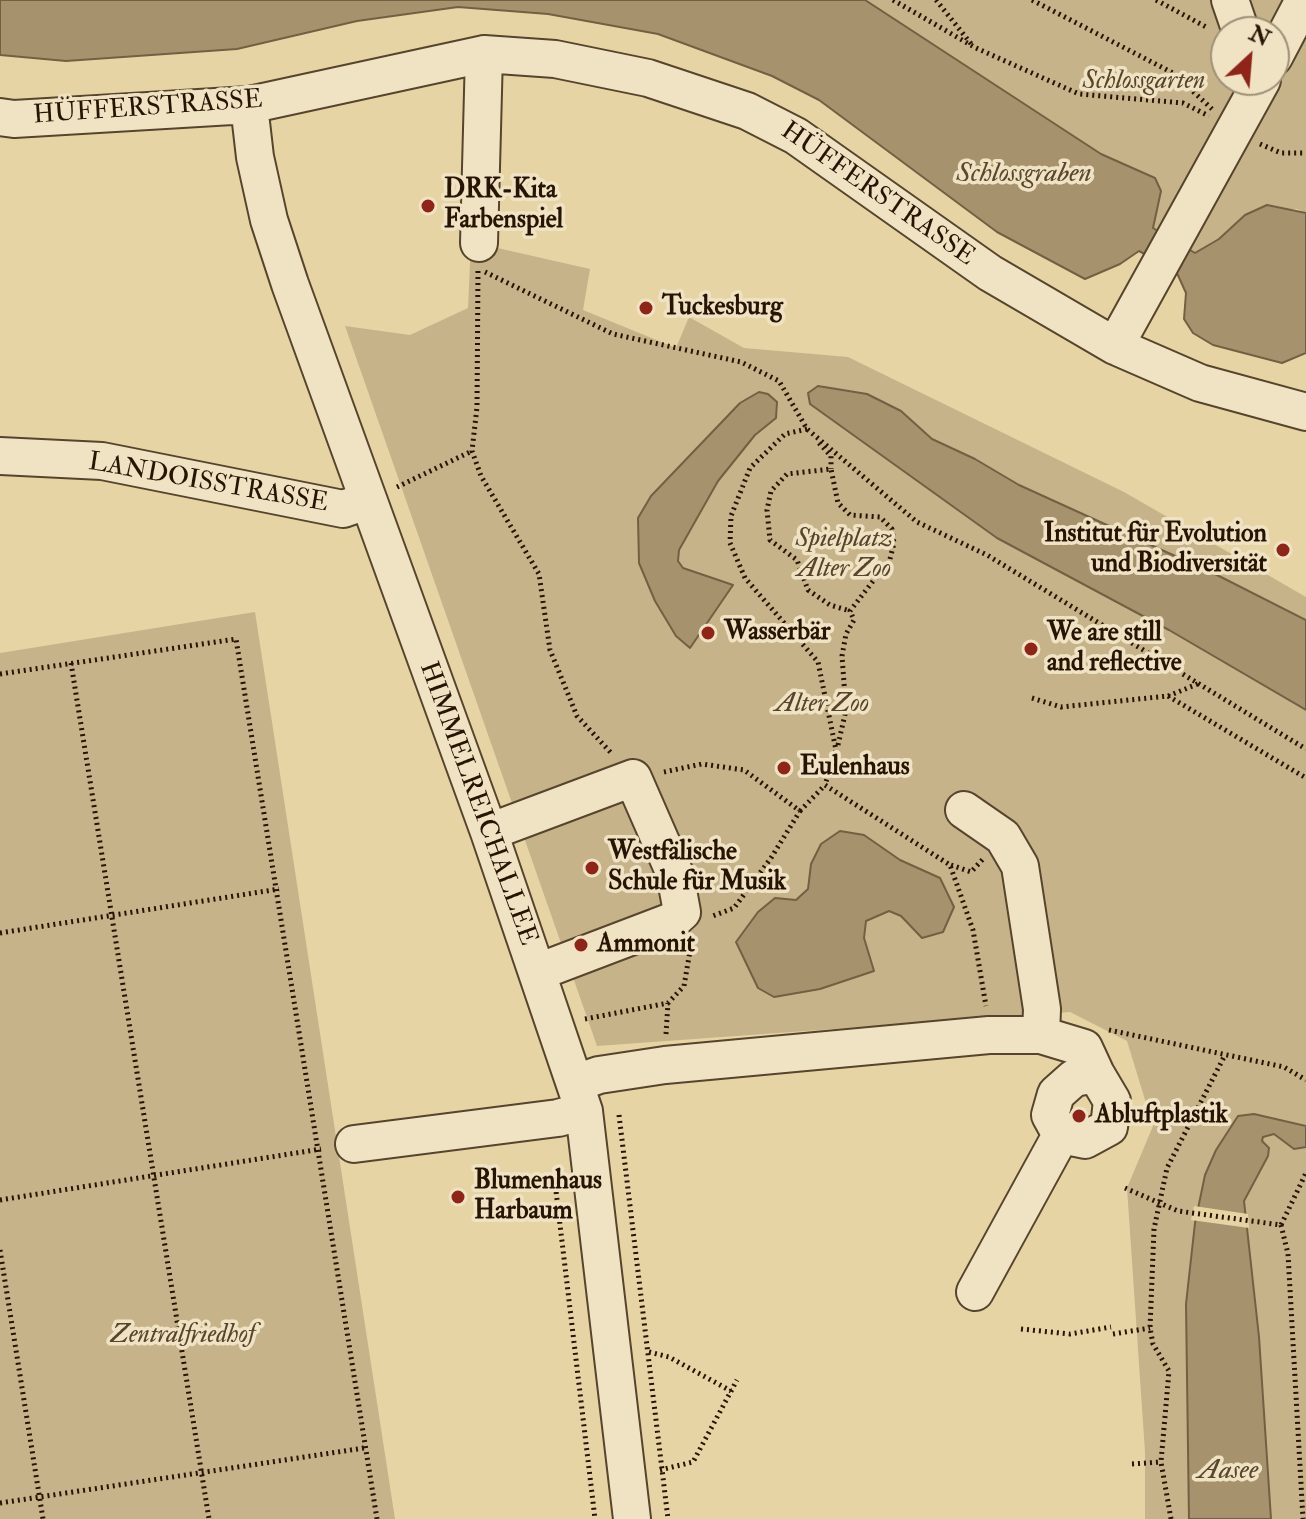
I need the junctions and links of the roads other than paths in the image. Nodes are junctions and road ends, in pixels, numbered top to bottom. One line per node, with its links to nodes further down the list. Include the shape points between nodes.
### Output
1 (1304, 0): 2 (street)
2 (1290, 26)
3 (484, 54): 5 (street, HÜFFERSTRASSE); 7 (street); 8 (street, HÜFFERSTRASSE, via 555,59 648,78 772,122 1000,280)
4 (1252, 96): 8 (street)
5 (249, 105): 6 (street, HÜFFERSTRASSE); 11 (street, HIMMELREICHALLEE, via 269,220)
6 (0, 117)
7 (479, 243)
8 (1115, 346): 9 (street, HÜFFERSTRASSE, via 1200,383)
9 (1306, 412)
10 (0, 456): 11 (street, LANDOISSTRASSE, via 102,461 343,509)
11 (381, 494): 13 (street, HIMMELREICHALLEE)
12 (964, 810): 15 (street, via 1003,837 1020,866 1042,1009)
13 (489, 832): 14 (street, HIMMELREICHALLEE); 14 (street, via 633,778 675,874 682,912 672,921)
14 (538, 972): 17 (street, HIMMELREICHALLEE)
15 (1041, 1035): 16 (street); 17 (street, via 989,1035 665,1065)
16 (1090, 1061): 18 (street, via 1056,1094 1050,1115); 18 (street, via 1112,1101 1109,1127 1085,1140)
17 (579, 1097): 19 (street); 21 (street, HIMMELREICHALLEE)
18 (1061, 1135): 20 (street)
19 (337, 1147)
20 (975, 1292)
21 (632, 1519)

